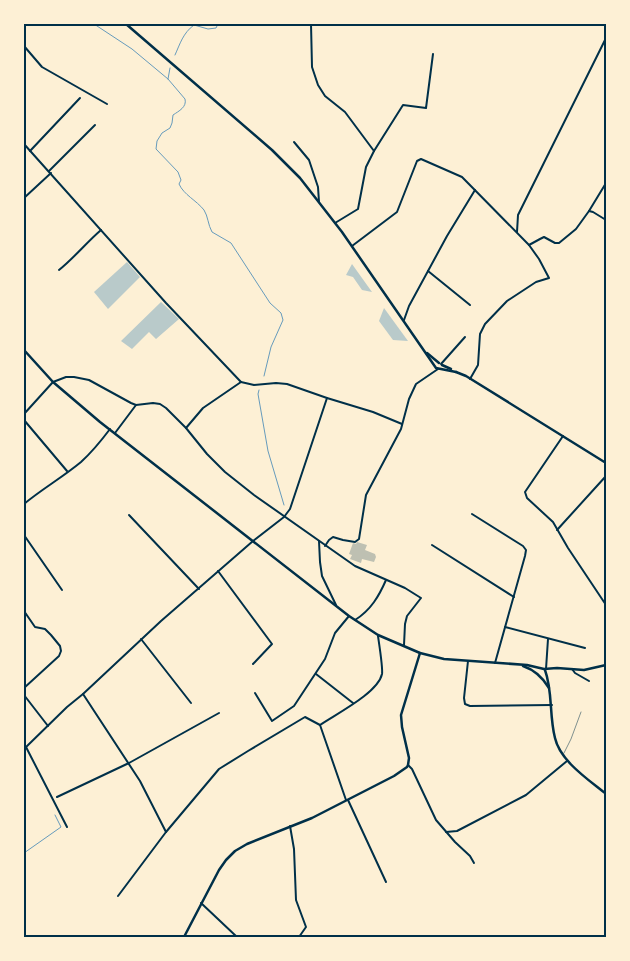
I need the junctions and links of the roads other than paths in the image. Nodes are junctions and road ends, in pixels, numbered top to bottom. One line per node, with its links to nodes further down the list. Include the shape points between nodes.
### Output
1 (126, 24): 17 (street, via 272,150)
2 (311, 24): 12 (street, via 312,67 318,85 325,96 345,112)
3 (606, 38): 22 (street, via 518,215)
4 (24, 46): 7 (street, via 42,67)
5 (433, 54): 12 (street, via 426,108 403,106)
6 (80, 98): 11 (street)
7 (107, 104)
8 (95, 125): 13 (street)
9 (294, 142): 17 (street, via 309,160 318,187)
10 (24, 144): 11 (street)
11 (30, 151): 13 (street)
12 (374, 151): 20 (street, via 366,167 358,209)
13 (50, 172): 16 (street); 21 (street)
14 (606, 183): 18 (street)
15 (475, 190): 22 (street); 24 (street, via 462,177 421,159 417,161 396,212); 26 (street)
16 (24, 198)
17 (319, 202): 20 (street)
18 (589, 212): 19 (street); 23 (street, via 559,243 540,238)
19 (606, 220)
20 (335, 223): 24 (street)
21 (101, 230): 25 (street); 37 (street)
22 (517, 232): 23 (street)
23 (529, 245): 35 (street, via 549,278 536,282 507,301 485,324 480,334 478,365)
24 (351, 246): 28 (street)
25 (59, 270)
26 (428, 271): 27 (street); 28 (street)
27 (470, 305)
28 (403, 322): 31 (street)
29 (465, 337): 32 (street)
30 (24, 350): 36 (street)
31 (424, 350): 32 (street); 33 (street)
32 (441, 364): 33 (street); 33 (street, via 436,364); 34 (street)
33 (437, 368): 34 (street); 42 (street, via 416,384)
34 (456, 372): 35 (street)
35 (470, 379): 46 (street)
36 (53, 382): 39 (street, via 66,377 89,380); 40 (street); 44 (street)
37 (242, 382): 38 (street, via 287,384); 43 (street, via 203,408)
38 (327, 398): 42 (street); 53 (street, via 290,509)
39 (136, 405): 43 (street, via 160,404); 45 (street)
40 (24, 414)
41 (24, 420): 48 (street)
42 (402, 424): 58 (street, via 366,495 359,539 355,542 332,537)
43 (186, 428): 53 (street, via 225,472)
44 (110, 429): 45 (street); 48 (street, via 81,462)
45 (115, 434): 56 (street)
46 (563, 436): 47 (street); 54 (street, via 525,492)
47 (606, 463)
48 (67, 471): 50 (street)
49 (606, 476): 54 (street)
50 (24, 504)
51 (472, 514): 64 (street, via 526,550)
52 (129, 515): 62 (street)
53 (284, 517): 56 (street); 57 (street)
54 (557, 530): 65 (street)
55 (24, 535): 63 (street)
56 (252, 541): 60 (street); 66 (street)
57 (318, 541): 58 (street); 66 (street, via 322,576)
58 (325, 546): 61 (street, via 355,566)
59 (432, 546): 64 (street)
60 (218, 571): 62 (street); 79 (street, via 272,644)
61 (386, 580): 69 (street, via 374,603); 74 (street, via 420,598 407,616)
62 (199, 588): 72 (street)
63 (62, 590)
64 (514, 597): 70 (street)
65 (606, 605)
66 (336, 606): 68 (street)
67 (24, 611): 87 (street, via 35,627 45,629 51,635 61,651)
68 (349, 616): 69 (street); 84 (street, via 335,633)
69 (355, 620): 71 (street)
70 (505, 627): 73 (street); 78 (street)
71 (378, 635): 74 (street); 93 (street, via 382,674 376,685)
72 (142, 639): 90 (street); 92 (street)
73 (548, 639): 75 (street); 82 (street)
74 (404, 647): 76 (street)
75 (585, 648)
76 (420, 653): 77 (street); 103 (street, via 401,715)
77 (468, 661): 78 (street); 94 (street, via 466,704)
78 (495, 663): 80 (street)
79 (253, 664)
80 (519, 665): 82 (street); 85 (street)
81 (606, 665): 83 (street, via 587,670)
82 (545, 669): 83 (street); 85 (street, via 544,676); 85 (street, via 538,670); 88 (street)
83 (572, 669): 86 (street)
84 (316, 674): 89 (street, via 294,706 272,721); 93 (street)
85 (539, 676): 88 (street)
86 (589, 681)
87 (24, 688)
88 (550, 690): 94 (street)
89 (255, 693)
90 (83, 694): 98 (street); 102 (street)
91 (24, 695): 98 (street)
92 (191, 703)
93 (354, 703): 97 (street)
94 (552, 705): 100 (street, via 554,738)
95 (581, 712): 100 (lane)
96 (219, 713): 102 (street)
97 (320, 725): 106 (street); 109 (street, via 305,717 219,769)
98 (48, 726): 99 (street)
99 (24, 748): 108 (street)
100 (563, 755): 101 (street)
101 (567, 760): 104 (street); 110 (street, via 526,794 457,831)
102 (129, 763): 105 (street); 109 (street)
103 (408, 765): 106 (street, via 394,776); 110 (street, via 436,820)
104 (606, 794)
105 (57, 797)
106 (347, 800): 107 (street); 112 (street)
107 (290, 826): 114 (street, via 235,851 218,870); 117 (street, via 296,900 306,927)
108 (67, 827)
109 (166, 832): 113 (street)
110 (446, 832): 111 (street)
111 (474, 863)
112 (386, 882)
113 (118, 896)
114 (201, 904): 115 (street); 116 (street)
115 (184, 937)
116 (237, 937)
117 (300, 937)

